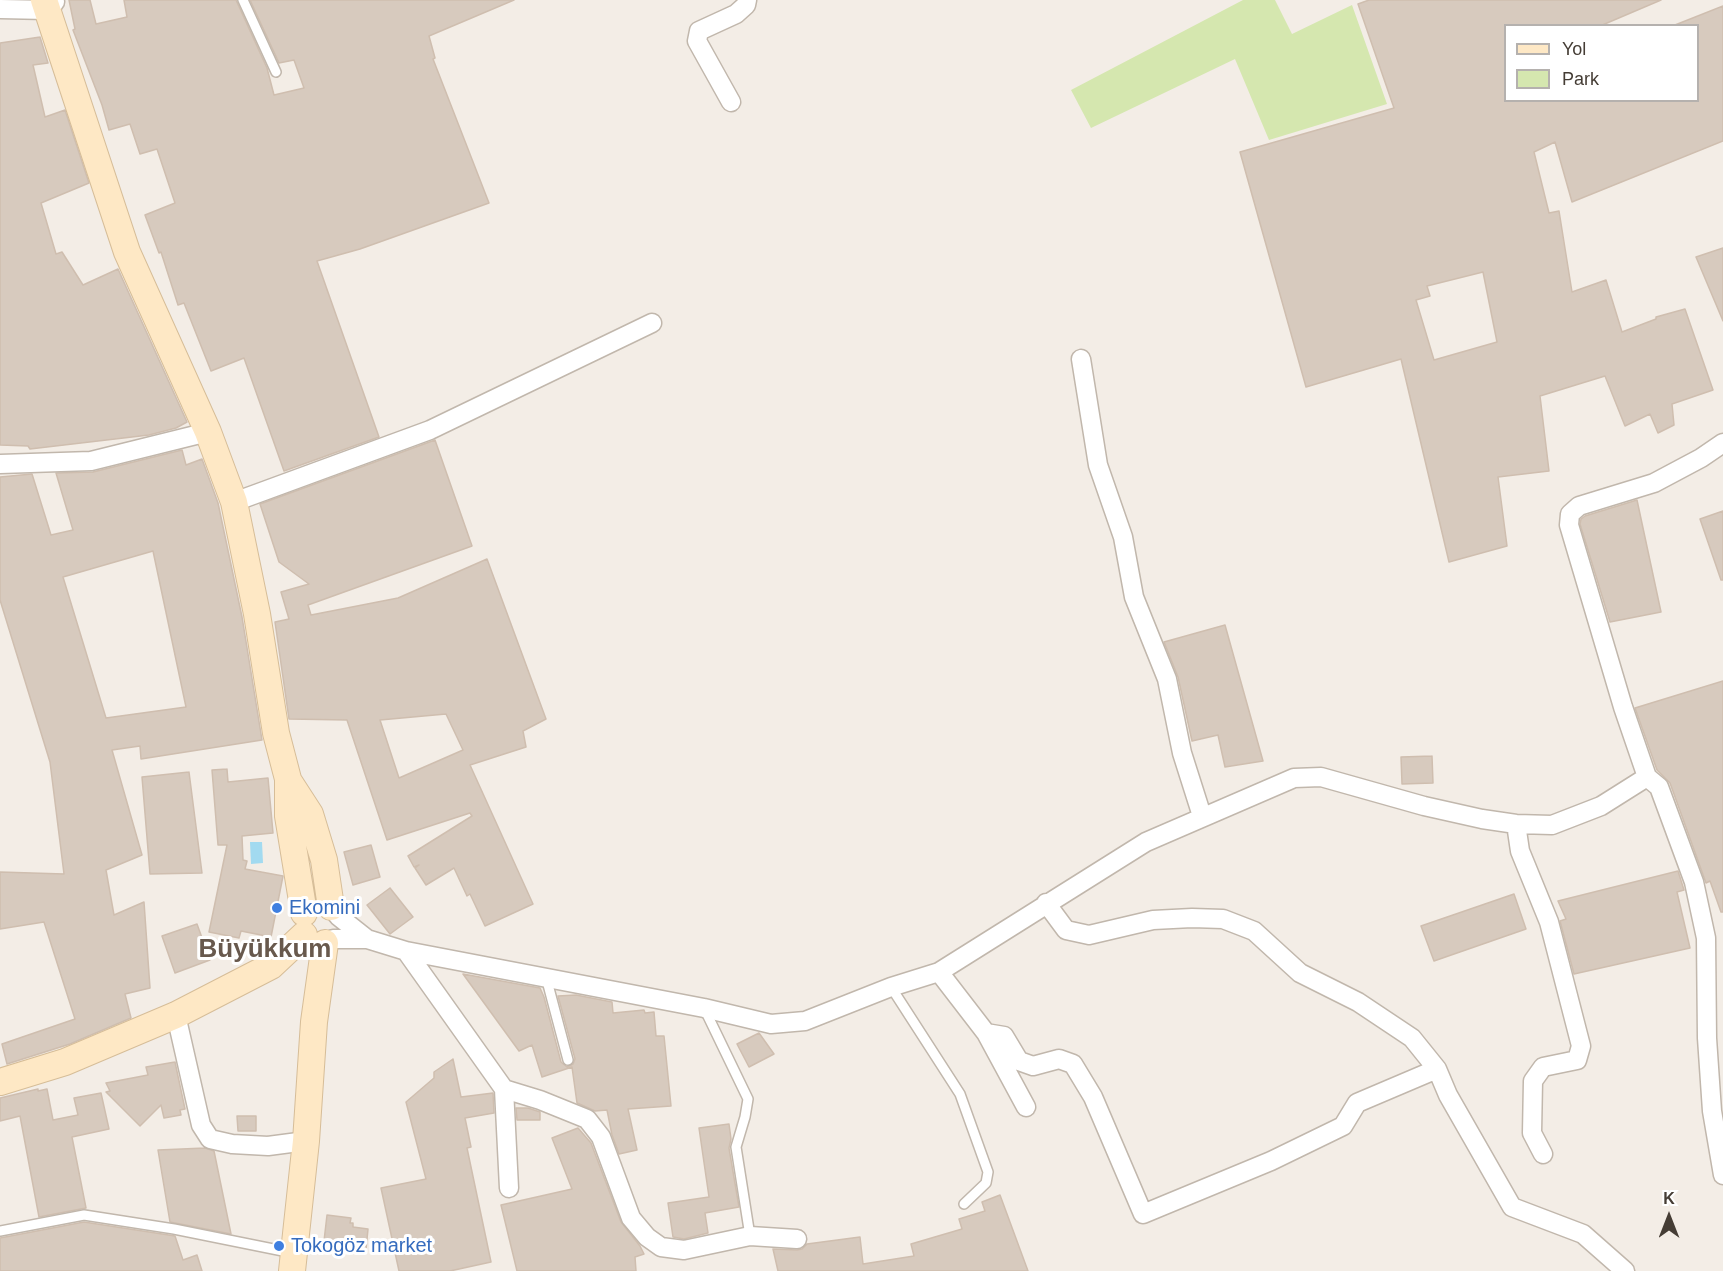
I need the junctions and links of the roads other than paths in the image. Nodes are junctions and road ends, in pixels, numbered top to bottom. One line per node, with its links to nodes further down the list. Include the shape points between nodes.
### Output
1 (243, 0): 5 (lane)
2 (747, 0): 6 (street, via 736,14 699,31 697,41)
3 (50, 3): 4 (street); 9 (street, via 127,252)
4 (0, 9)
5 (276, 72)
6 (731, 102)
7 (652, 323): 12 (street, via 430,430)
8 (1081, 359): 14 (street, via 1098,465 1123,537 1134,597 1167,679 1182,753)
9 (208, 432): 11 (street, via 91,461); 12 (street)
10 (1723, 443): 13 (street, via 1654,483 1579,506 1570,514 1569,525)
11 (0, 464)
12 (234, 502): 17 (street, via 288,779 288,816)
13 (1647, 777): 15 (street, via 1601,806 1552,825); 32 (street, via 1659,787 1694,882 1706,938 1712,1111)
14 (1202, 816): 15 (street, via 1294,778 1321,777 1424,806); 16 (street, via 1146,842)
15 (1516, 824): 31 (street, via 1520,851 1549,922 1581,1046 1577,1060 1543,1067 1533,1081 1532,1133)
16 (1046, 903): 19 (street); 26 (street, via 1066,930 1089,935 1153,920 1192,918 1223,919 1254,931 1300,973 1358,1002 1412,1038)
17 (322, 925): 18 (street); 23 (street, via 271,966); 30 (street)
18 (406, 951): 20 (street); 28 (street)
19 (939, 972): 21 (street); 24 (street)
20 (546, 977): 22 (street); 25 (lane)
21 (891, 987): 22 (street, via 805,1021 771,1024); 34 (lane, via 960,1094 988,1172 986,1183)
22 (704, 1008): 36 (lane, via 748,1099 736,1147)
23 (176, 1015): 27 (street, via 65,1062); 30 (street, via 201,1125 210,1139 268,1146)
24 (986, 1033): 26 (street, via 1004,1036 1019,1061 1026,1064 1033,1066 1059,1059 1073,1064 1093,1097 1143,1215 1343,1126 1357,1103); 29 (street)
25 (568, 1060)
26 (1437, 1069): 39 (street, via 1512,1207 1583,1234)
27 (0, 1082)
28 (504, 1089): 33 (street); 36 (street, via 587,1119 601,1137 631,1218 661,1247 684,1250)
29 (1026, 1107)
30 (306, 1141): 38 (street)
31 (1543, 1154)
32 (1723, 1175)
33 (509, 1188)
34 (964, 1204)
35 (0, 1231): 38 (lane, via 84,1215 174,1229)
36 (750, 1236): 37 (street)
37 (797, 1239)
38 (292, 1262)
39 (1625, 1271)

